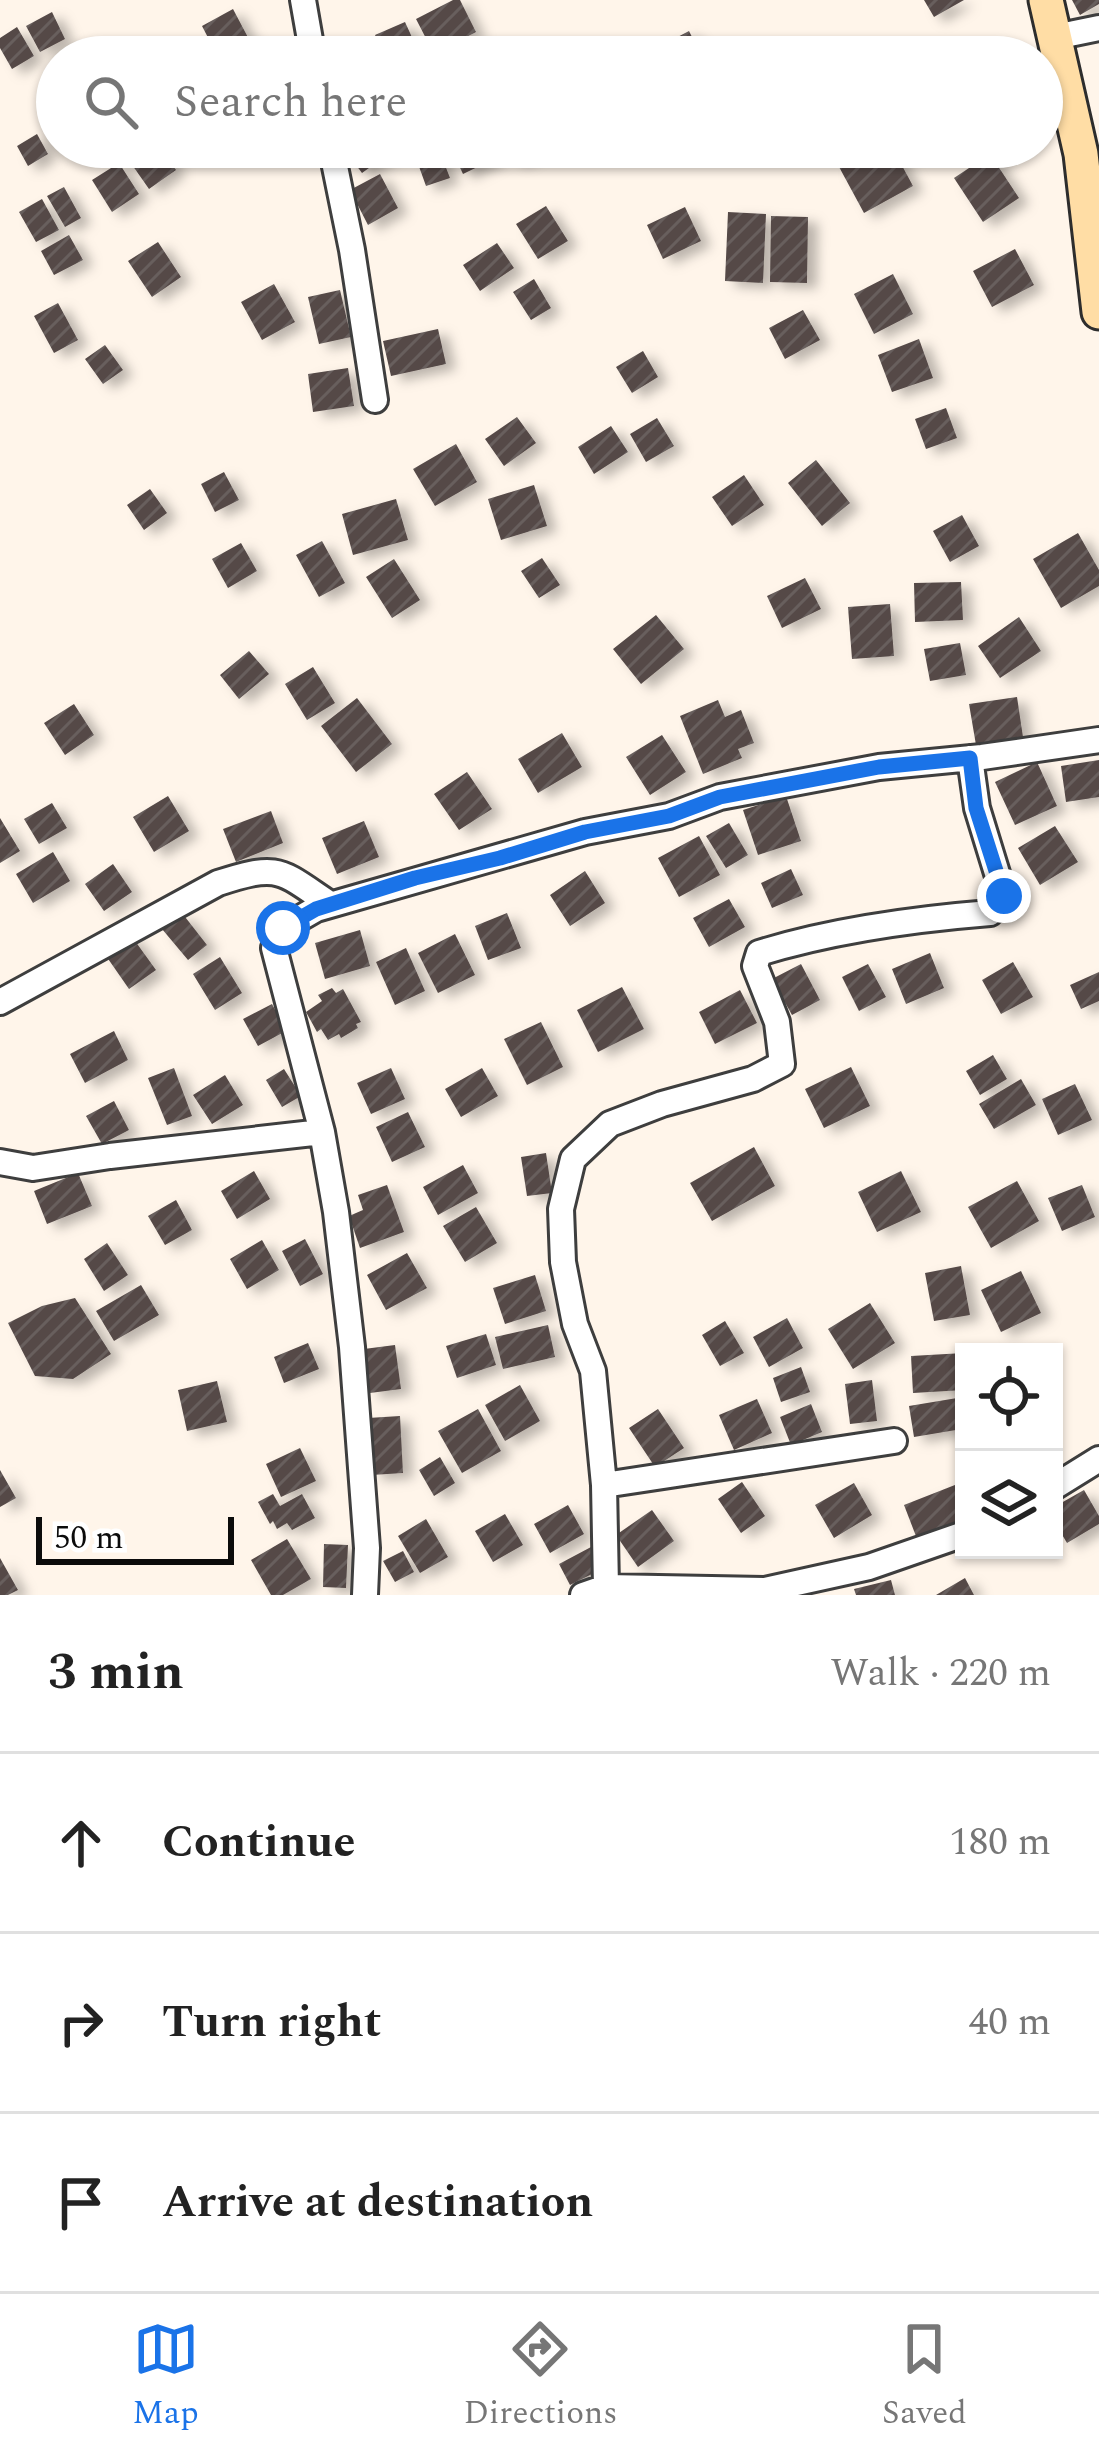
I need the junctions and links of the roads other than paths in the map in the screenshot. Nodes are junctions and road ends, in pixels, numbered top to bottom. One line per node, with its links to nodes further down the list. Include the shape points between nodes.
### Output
1 (303, 0): 4 (street)
2 (1046, 0): 5 (main road)
3 (1099, 28): 6 (street)
4 (309, 36)
5 (1055, 36)
6 (1060, 36)
7 (1063, 73): 9 (main road)
8 (335, 168): 10 (street)
9 (1099, 312)
10 (374, 400)
11 (1099, 740): 12 (street)
12 (970, 758): 13 (street, via 720,797); 20 (street, via 976,808 1004,896 990,913 807,938 759,953 755,966 777,1022 782,1064 610,1124 573,1160 561,1209 563,1262 593,1371)
13 (330, 904): 14 (street, via 283,872 253,872 218,883); 15 (street, via 283,928 274,948)
14 (0, 1002)
15 (322, 1132): 16 (street, via 33,1168); 23 (street, via 352,1347)
16 (0, 1162)
17 (894, 1441): 20 (street)
18 (1099, 1459): 19 (street)
19 (1063, 1481)
20 (604, 1485): 22 (street)
21 (955, 1537): 22 (street, via 765,1590)
22 (595, 1591)
23 (365, 1595)

